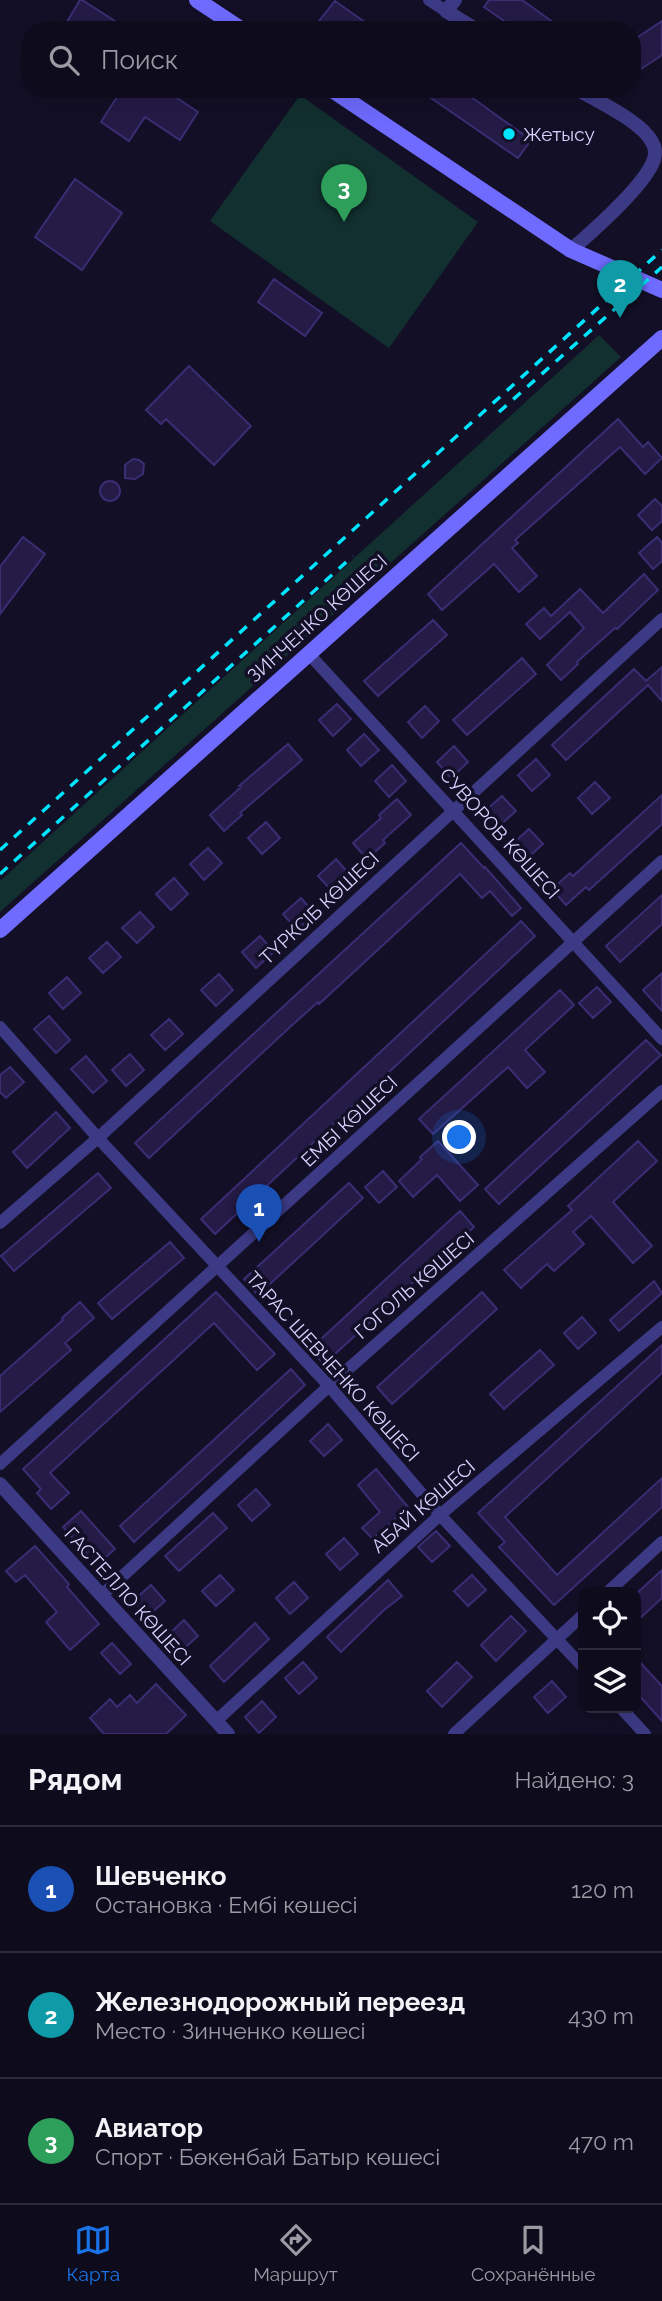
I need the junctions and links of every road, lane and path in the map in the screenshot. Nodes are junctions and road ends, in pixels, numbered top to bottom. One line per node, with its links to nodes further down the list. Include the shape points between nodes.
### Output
1 (197, 0): 4 (main road)
2 (429, 0): 3 (street)
3 (450, 6): 5 (street)
4 (228, 21)
5 (467, 21)
6 (344, 98): 8 (main road)
7 (591, 98): 8 (street, via 645,132 655,154 643,179)
8 (571, 250): 9 (main road)
9 (662, 290)
10 (662, 338): 12 (main road, ЗИНЧЕНКО КӨШЕСІ)
11 (662, 619): 13 (street, ТҮРКСІБ КӨШЕСІ)
12 (309, 654): 13 (street, СУВОРОВ КӨШЕСІ); 15 (main road, ЗИНЧЕНКО КӨШЕСІ)
13 (453, 810): 16 (street, СУВОРОВ КӨШЕСІ); 20 (street, ТҮРКСІБ КӨШЕСІ)
14 (662, 861): 16 (street, ЕМБІ КӨШЕСІ)
15 (0, 930)
16 (571, 942): 18 (street, СУВОРОВ КӨШЕСІ); 22 (street, ЕМБІ КӨШЕСІ)
17 (0, 1027): 20 (street, ТАРАС ШЕВЧЕНКО КӨШЕСІ)
18 (662, 1039)
19 (662, 1091): 24 (street, ГОГОЛЬ КӨШЕСІ)
20 (98, 1138): 21 (street, ТҮРКСІБ КӨШЕСІ); 22 (street, ТАРАС ШЕВЧЕНКО КӨШЕСІ)
21 (0, 1223)
22 (219, 1267): 24 (street, ТАРАС ШЕВЧЕНКО КӨШЕСІ); 25 (street, ЕМБІ КӨШЕСІ)
23 (662, 1327): 27 (street, АБАЙ КӨШЕСІ)
24 (329, 1386): 27 (street, ТАРАС ШЕВЧЕНКО КӨШЕСІ); 30 (street, ГОГОЛЬ КӨШЕСІ)
25 (0, 1464)
26 (0, 1483): 30 (street, ГАСТЕЛЛО КӨШЕСІ)
27 (440, 1516): 32 (street, ТАРАС ШЕВЧЕНКО КӨШЕСІ); 35 (street, АБАЙ КӨШЕСІ)
28 (662, 1542): 29 (street)
29 (613, 1587)
30 (101, 1596): 35 (street, ГАСТЕЛЛО КӨШЕСІ)
31 (578, 1620): 32 (street)
32 (557, 1639): 33 (street, ТАРАС ШЕВЧЕНКО КӨШЕСІ); 37 (street)
33 (578, 1662)
34 (626, 1713): 38 (street)
35 (216, 1721): 36 (street, ГАСТЕЛЛО КӨШЕСІ)
36 (228, 1734)
37 (454, 1734)
38 (645, 1734)

